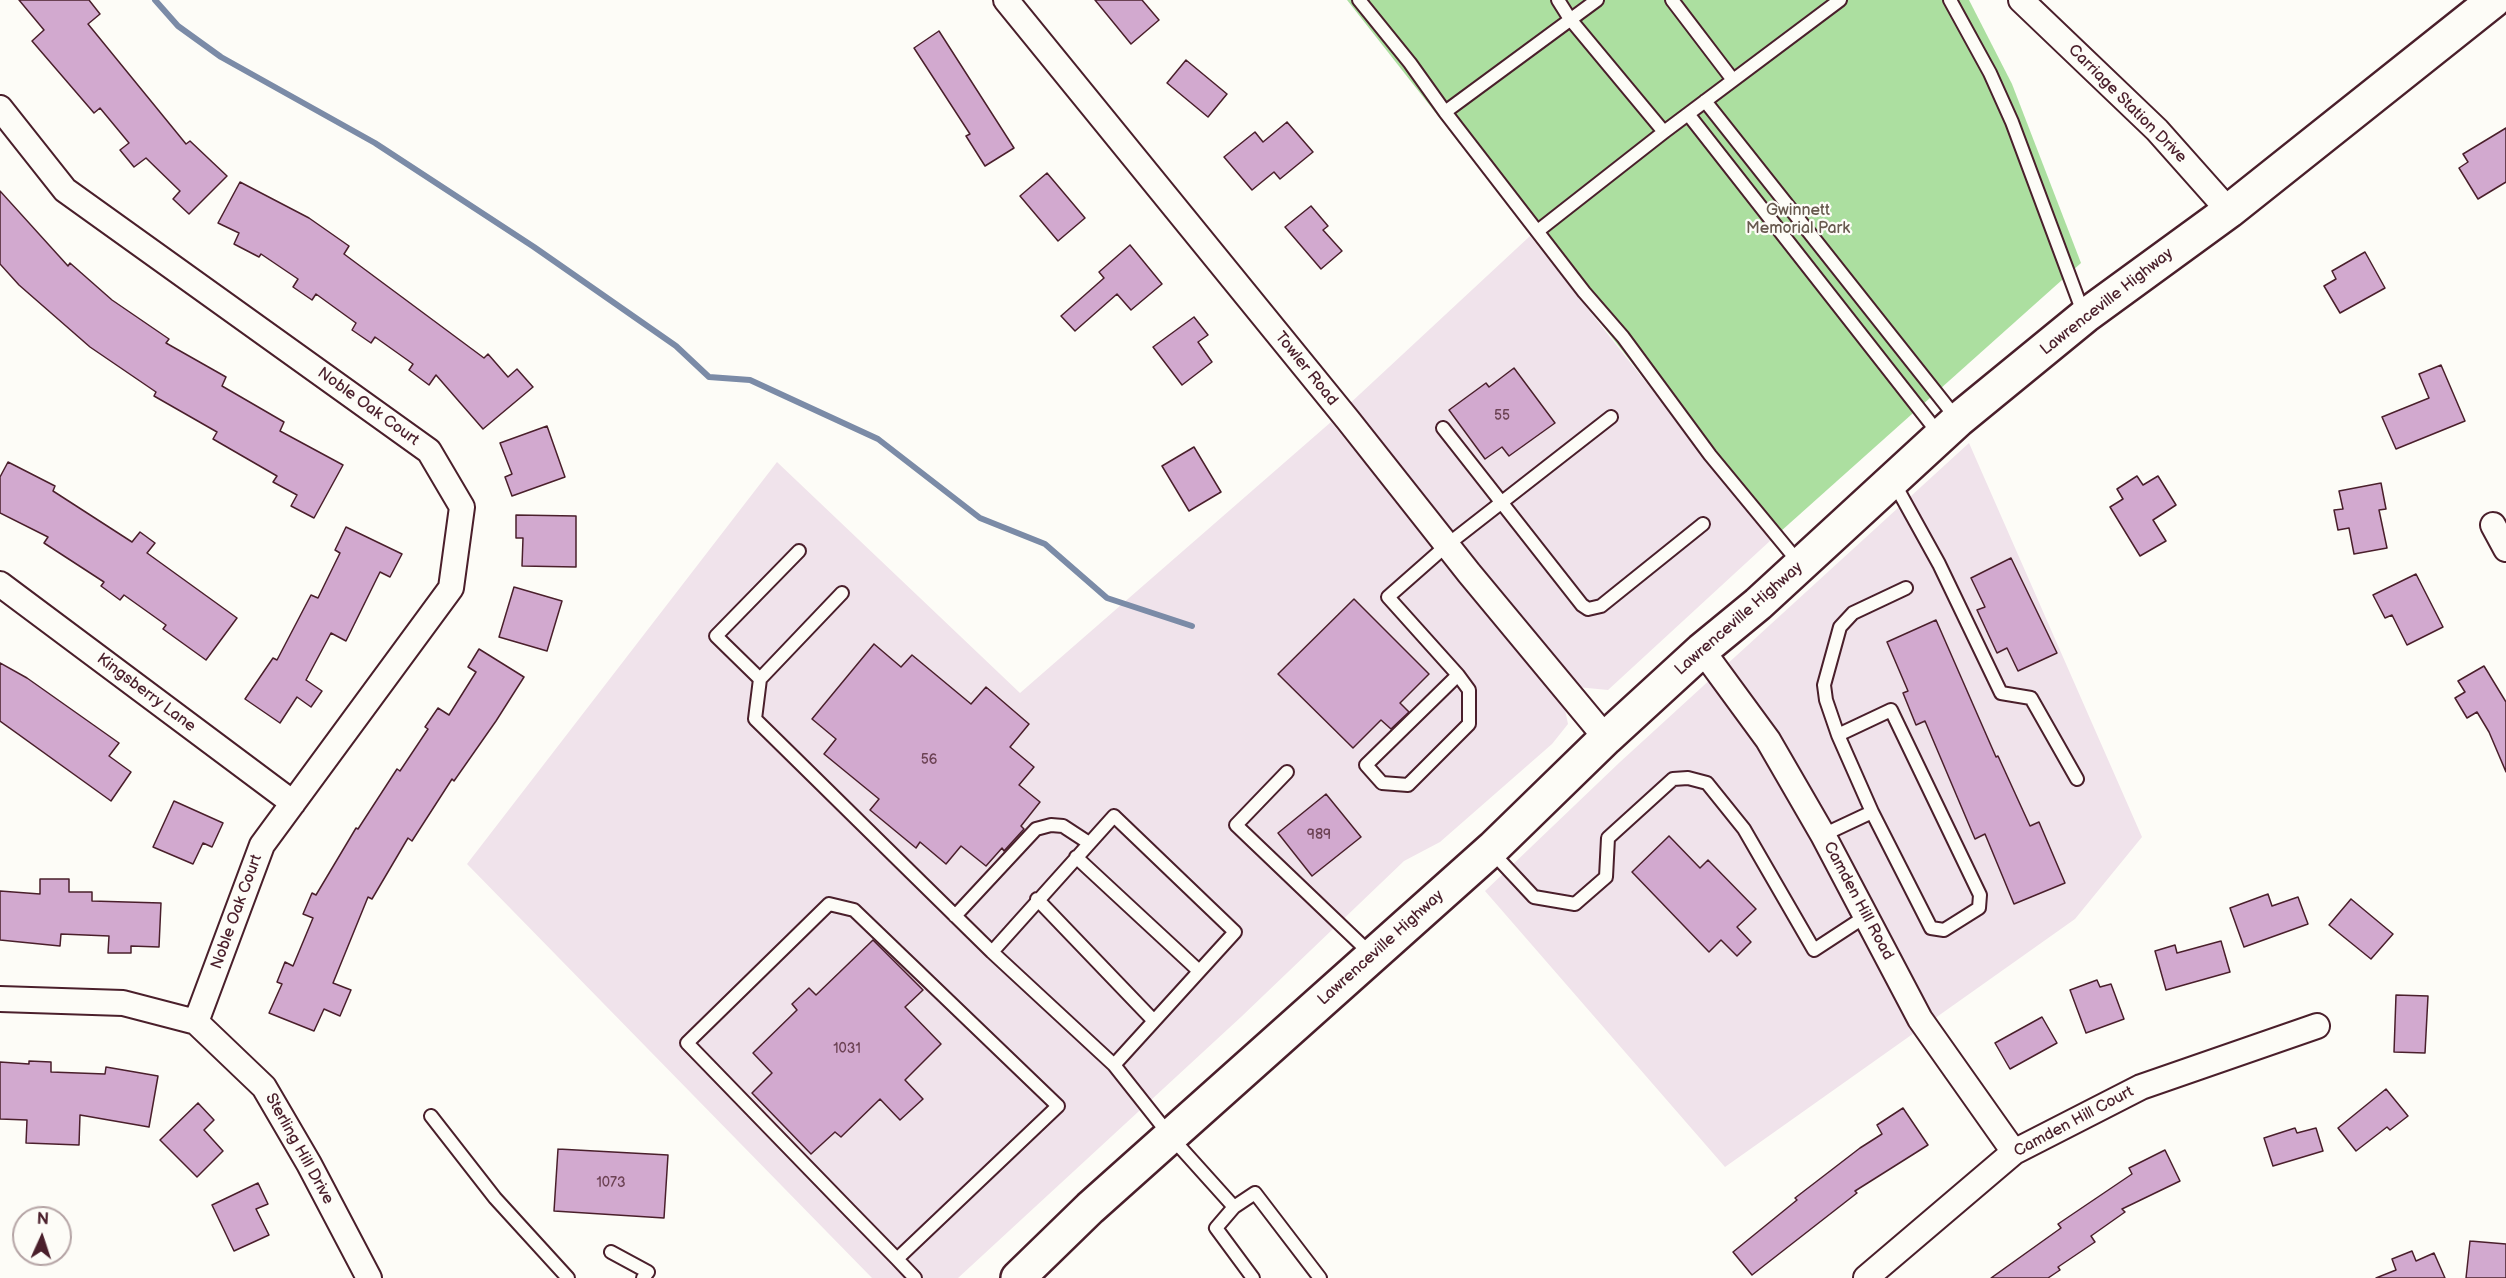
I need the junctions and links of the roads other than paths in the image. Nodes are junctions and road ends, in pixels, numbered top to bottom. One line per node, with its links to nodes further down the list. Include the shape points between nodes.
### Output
1 (1006, 0): 27 (street, Towler Road)
2 (1359, 0): 14 (lane)
3 (1558, 0): 10 (lane)
4 (1597, 0): 10 (lane)
5 (1672, 0): 11 (lane)
6 (1839, 0): 11 (lane)
7 (1950, 0): 19 (lane, via 2007,112)
8 (2021, 0): 17 (street, Carriage Station Drive, via 2157,130)
9 (2494, 0): 17 (main road, Lawrenceville Highway)
10 (1570, 19): 14 (lane); 16 (lane)
11 (1733, 80): 12 (lane)
12 (1705, 101): 15 (lane); 22 (lane)
13 (0, 108): 41 (street, Noble Oak Court, via 65,190 429,451 462,507 451,588)
14 (1445, 112): 18 (lane)
15 (1688, 114): 16 (lane); 22 (lane)
16 (1664, 132): 18 (lane)
17 (2229, 211): 19 (main road, Lawrenceville Highway)
18 (1539, 230): 30 (lane, via 1710,455)
19 (2085, 316): 22 (main road, Lawrenceville Highway)
20 (1611, 417): 24 (lane)
21 (1443, 428): 24 (lane)
22 (1949, 428): 23 (main road, Lawrenceville Highway)
23 (1892, 480): 30 (main road, Lawrenceville Highway); 40 (lane, via 1939,564 2001,693 2031,698)
24 (1501, 502): 25 (lane, via 1588,609 1601,606); 27 (lane)
25 (1703, 524)
26 (2493, 525): 28 (street)
27 (1447, 545): 35 (lane, via 1388,597); 38 (street, Towler Road)
28 (2506, 549)
29 (799, 551): 36 (lane, via 716,636)
30 (1800, 565): 34 (main road, Lawrenceville Highway)
31 (0, 584): 41 (street, Kingsberry Lane)
32 (1906, 588): 37 (lane, via 1853,613 1840,627 1824,685)
33 (842, 593): 36 (lane)
34 (1702, 650): 38 (main road, Lawrenceville Highway); 43 (street, Camden Hill Road, via 1768,740)
35 (1458, 675): 35 (lane, via 1469,690 1469,724 1408,785 1382,783 1366,765)
36 (760, 679): 48 (lane, via 755,718)
37 (1838, 735): 42 (lane); 42 (lane, via 1892,710 1980,895 1979,908 1944,930 1931,928)
38 (1606, 738): 45 (main road, Lawrenceville Highway)
39 (1287, 772): 51 (lane, via 1236,825)
40 (2077, 779)
41 (293, 802): 55 (street, Noble Oak Court, via 262,845)
42 (1872, 812): 43 (lane)
43 (1823, 836): 49 (street, Camden Hill Road)
44 (1089, 843): 46 (lane); 48 (lane, via 1063,826 1036,829); 52 (lane, via 1114,816 1235,932)
45 (1490, 850): 49 (lane, via 1534,897 1575,904 1606,877 1608,838 1673,779 1688,778 1707,783 1744,829 1814,950); 51 (main road, Lawrenceville Highway)
46 (1076, 857): 47 (lane); 52 (lane)
47 (1037, 899): 50 (lane); 54 (lane)
48 (955, 916): 50 (lane)
49 (1866, 916): 60 (street, Camden Hill Road, via 1920,1019)
50 (992, 952): 57 (lane)
51 (1373, 955): 59 (main road, Lawrenceville Highway)
52 (1199, 971): 54 (lane)
53 (0, 999): 55 (street, Sterling Hill Drive, via 123,1003)
54 (1154, 1021): 57 (lane)
55 (196, 1022): 64 (street, Sterling Hill Drive, via 264,1087)
56 (2317, 1026): 60 (street, Camden Hill Court, via 2141,1087)
57 (1114, 1065): 59 (lane)
58 (431, 1116): 65 (lane, via 495,1198)
59 (1171, 1137): 61 (lane); 68 (main road, Lawrenceville Highway)
60 (2014, 1152): 71 (street, Camden Hill Court)
61 (1234, 1208): 69 (lane, via 1216,1228); 70 (lane, via 1255,1193)
62 (610, 1252): 66 (lane, via 648,1272)
63 (897, 1259): 63 (lane, via 687,1043 829,904 854,910 1058,1106); 67 (lane)
64 (369, 1278)
65 (568, 1278)
66 (644, 1278)
67 (915, 1278)
68 (1018, 1278)
69 (1253, 1278)
70 (1320, 1278)
71 (1866, 1278)

